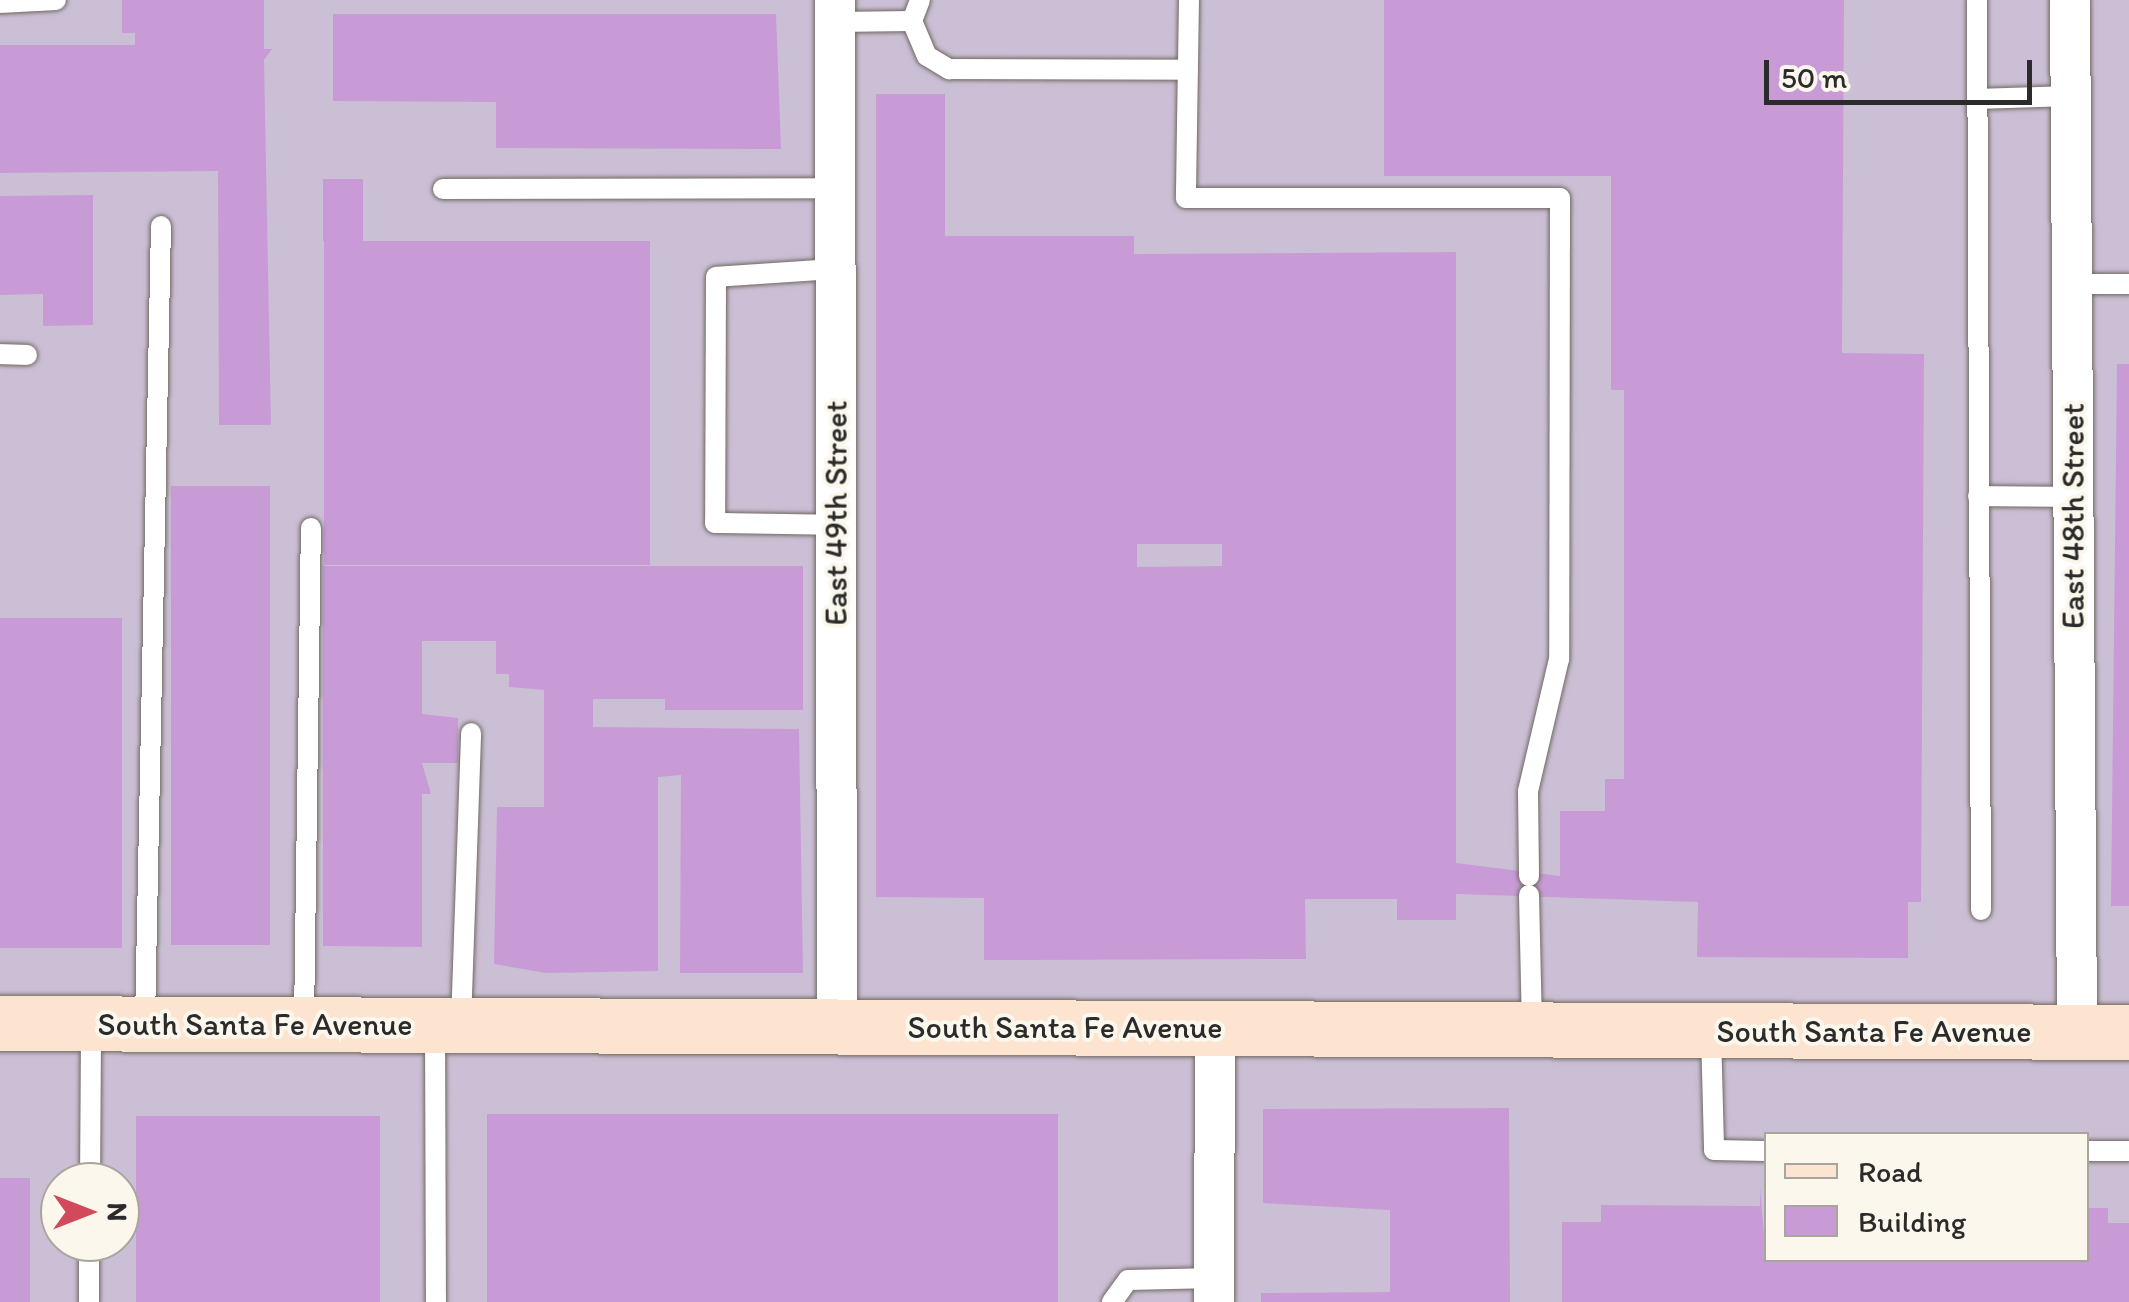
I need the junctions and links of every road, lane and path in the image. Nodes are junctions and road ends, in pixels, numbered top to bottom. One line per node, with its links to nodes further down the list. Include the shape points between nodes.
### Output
1 (56, 0): 6 (lane)
2 (920, 0): 8 (lane)
3 (1190, 0): 9 (lane)
4 (1977, 0): 11 (lane)
5 (2070, 0): 10 (street, East 48th Street)
6 (0, 3)
7 (835, 11): 8 (lane); 12 (street, East 49th Street)
8 (912, 22): 9 (lane, via 927,56 949,69)
9 (1188, 70): 33 (lane, via 1186,198 1560,198 1558,659 1528,791)
10 (2070, 96): 11 (lane); 16 (street, East 48th Street)
11 (1977, 99): 20 (lane)
12 (835, 188): 13 (lane); 15 (street, East 49th Street)
13 (443, 189)
14 (161, 226): 28 (lane)
15 (835, 269): 22 (street, East 49th Street); 22 (lane, via 716,277 714,523)
16 (2072, 284): 17 (lane); 21 (street, East 48th Street)
17 (2129, 284)
18 (0, 354): 19 (lane)
19 (27, 355)
20 (1978, 496): 21 (lane); 25 (lane)
21 (2074, 497): 35 (street, East 48th Street)
22 (836, 525): 31 (street, East 49th Street)
23 (311, 528): 29 (lane)
24 (471, 733): 30 (lane)
25 (1981, 910)
26 (0, 1023): 27 (main road, South Santa Fe Avenue)
27 (92, 1023): 28 (main road, South Santa Fe Avenue); 39 (lane)
28 (145, 1023): 29 (main road, South Santa Fe Avenue)
29 (304, 1024): 30 (main road, South Santa Fe Avenue)
30 (448, 1024): 31 (main road, South Santa Fe Avenue); 43 (lane)
31 (836, 1026): 32 (main road, South Santa Fe Avenue)
32 (1215, 1028): 33 (main road, South Santa Fe Avenue); 41 (street)
33 (1532, 1030): 34 (main road, South Santa Fe Avenue)
34 (1711, 1030): 35 (main road, South Santa Fe Avenue); 36 (lane, via 1714,1150)
35 (2103, 1032)
36 (1764, 1151)
37 (2129, 1151): 38 (lane)
38 (2089, 1152)
39 (90, 1162)
40 (90, 1262): 42 (lane)
41 (1214, 1290): 44 (lane, via 1128,1280)
42 (89, 1302)
43 (436, 1302)
44 (1112, 1302)

